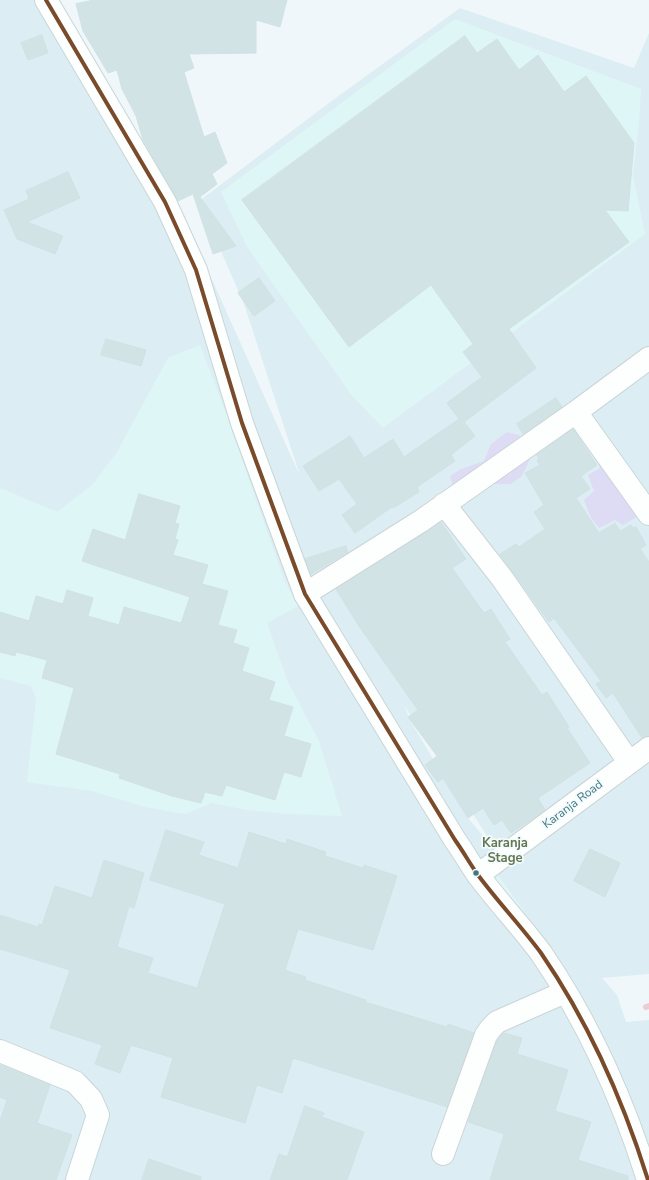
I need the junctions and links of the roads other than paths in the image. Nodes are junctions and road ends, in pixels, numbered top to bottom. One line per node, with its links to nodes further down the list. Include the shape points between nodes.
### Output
1 (46, 0): 6 (street, via 166,202 196,270 242,423)
2 (649, 358): 3 (street)
3 (576, 412): 4 (street); 5 (street)
4 (444, 504): 6 (street); 8 (street, via 502,578)
5 (649, 514)
6 (305, 594): 9 (street)
7 (649, 748): 8 (street, Karanja Road)
8 (629, 762): 9 (street, Karanja Road)
9 (478, 874): 10 (street, via 540,953)
10 (565, 992): 12 (street, via 498,1022 491,1028 486,1035); 14 (street, via 590,1035 620,1099 633,1130)
11 (0, 1051): 13 (street, via 75,1082 91,1099 98,1115)
12 (443, 1154)
13 (77, 1180)
14 (648, 1180)

